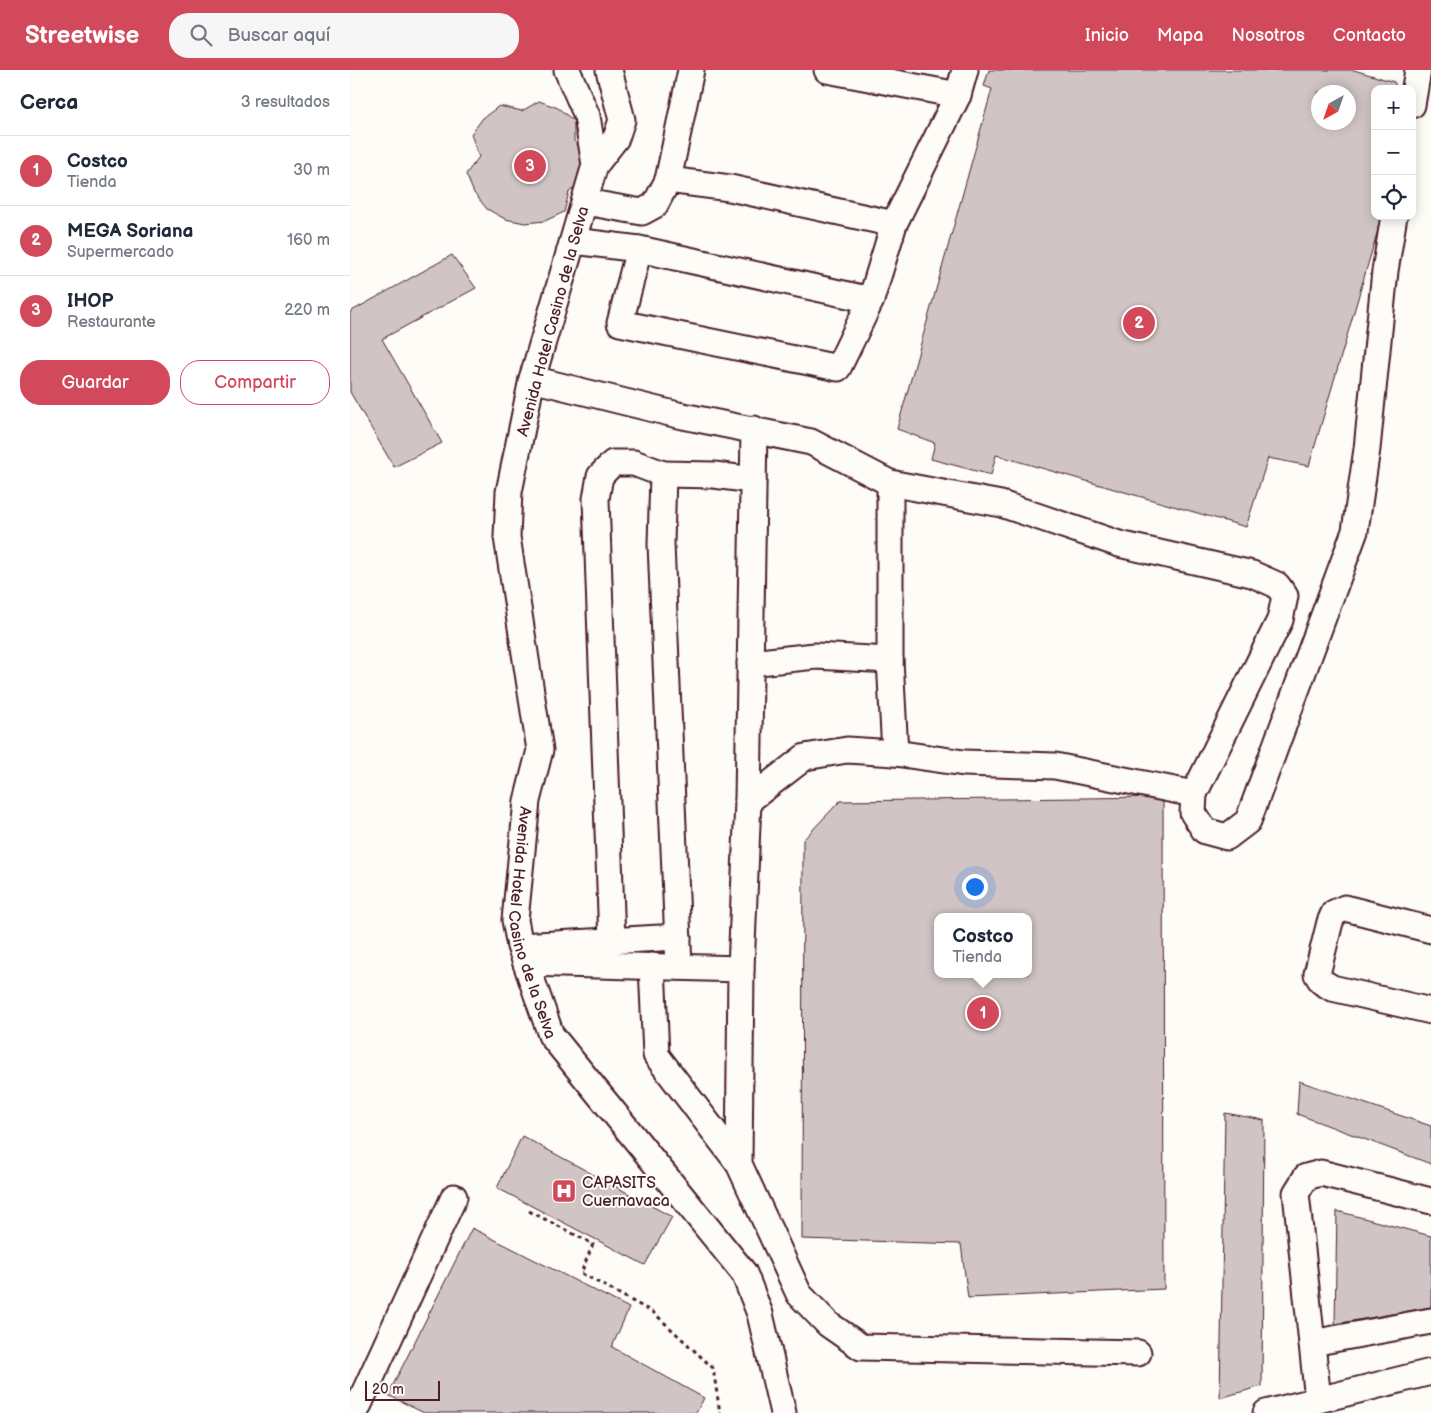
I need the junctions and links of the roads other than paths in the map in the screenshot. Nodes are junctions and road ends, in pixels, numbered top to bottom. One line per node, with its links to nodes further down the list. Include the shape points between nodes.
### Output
1 (567, 70): 9 (street, Avenida Hotel Casino de la Selva, via 587,116)
2 (609, 70): 9 (street, Avenida Hotel Casino de la Selva, via 622,120 616,138)
3 (691, 70): 10 (street)
4 (827, 70): 8 (street)
5 (966, 70): 8 (street)
6 (1418, 70): 7 (street)
7 (1415, 85)
8 (958, 95): 13 (street)
9 (595, 166): 11 (street, Avenida Hotel Casino de la Selva)
10 (668, 180): 11 (street, via 655,205 642,212); 13 (street, via 730,188)
11 (585, 202): 14 (street, Avenida Hotel Casino de la Selva)
12 (1393, 220): 25 (street, via 1355,532 1248,821 1227,837 1205,831 1193,813)
13 (894, 224): 16 (street)
14 (574, 241): 15 (street); 17 (street, Avenida Hotel Casino de la Selva)
15 (638, 249): 16 (street); 16 (street, via 620,324 838,368)
16 (871, 300)
17 (532, 380): 18 (street, via 678,415); 30 (street, Avenida Hotel Casino de la Selva, via 509,492 507,537 540,750 527,801 516,892 515,920)
18 (754, 429): 20 (street); 21 (street, via 811,442)
19 (663, 474): 20 (street); 28 (street, via 661,544); 29 (street, via 634,463 613,463 600,476 596,499)
20 (753, 480): 23 (street)
21 (890, 483): 22 (street); 25 (street, via 1001,504 1119,544 1252,574 1277,585 1285,596 1280,620)
22 (890, 660): 23 (street, via 815,656); 24 (street)
23 (750, 663): 26 (street)
24 (895, 753): 25 (street, via 964,763 1055,766); 26 (street, via 847,750 805,757)
25 (1194, 794)
26 (748, 802): 33 (street)
27 (1431, 930): 34 (street, via 1344,908 1334,913 1330,922 1317,974 1332,988)
28 (678, 937): 29 (street); 32 (street)
29 (612, 941): 30 (street)
30 (523, 954): 31 (street); 45 (street, Avenida Hotel Casino de la Selva, via 552,1034 744,1273 760,1314)
31 (652, 966): 32 (street); 35 (street, via 656,1055)
32 (678, 967): 33 (street)
33 (741, 969): 35 (street)
34 (1431, 1011)
35 (739, 1164): 40 (street, via 799,1294 828,1324 861,1347)
36 (454, 1197): 44 (street)
37 (1431, 1201): 39 (street, via 1321,1174 1306,1177 1296,1193)
38 (1431, 1321): 39 (street)
39 (1312, 1343): 43 (street)
40 (1138, 1353)
41 (1431, 1372): 43 (street)
42 (350, 1398): 44 (street)
43 (1318, 1400): 46 (street)
44 (354, 1413)
45 (782, 1413)
46 (1266, 1413)

